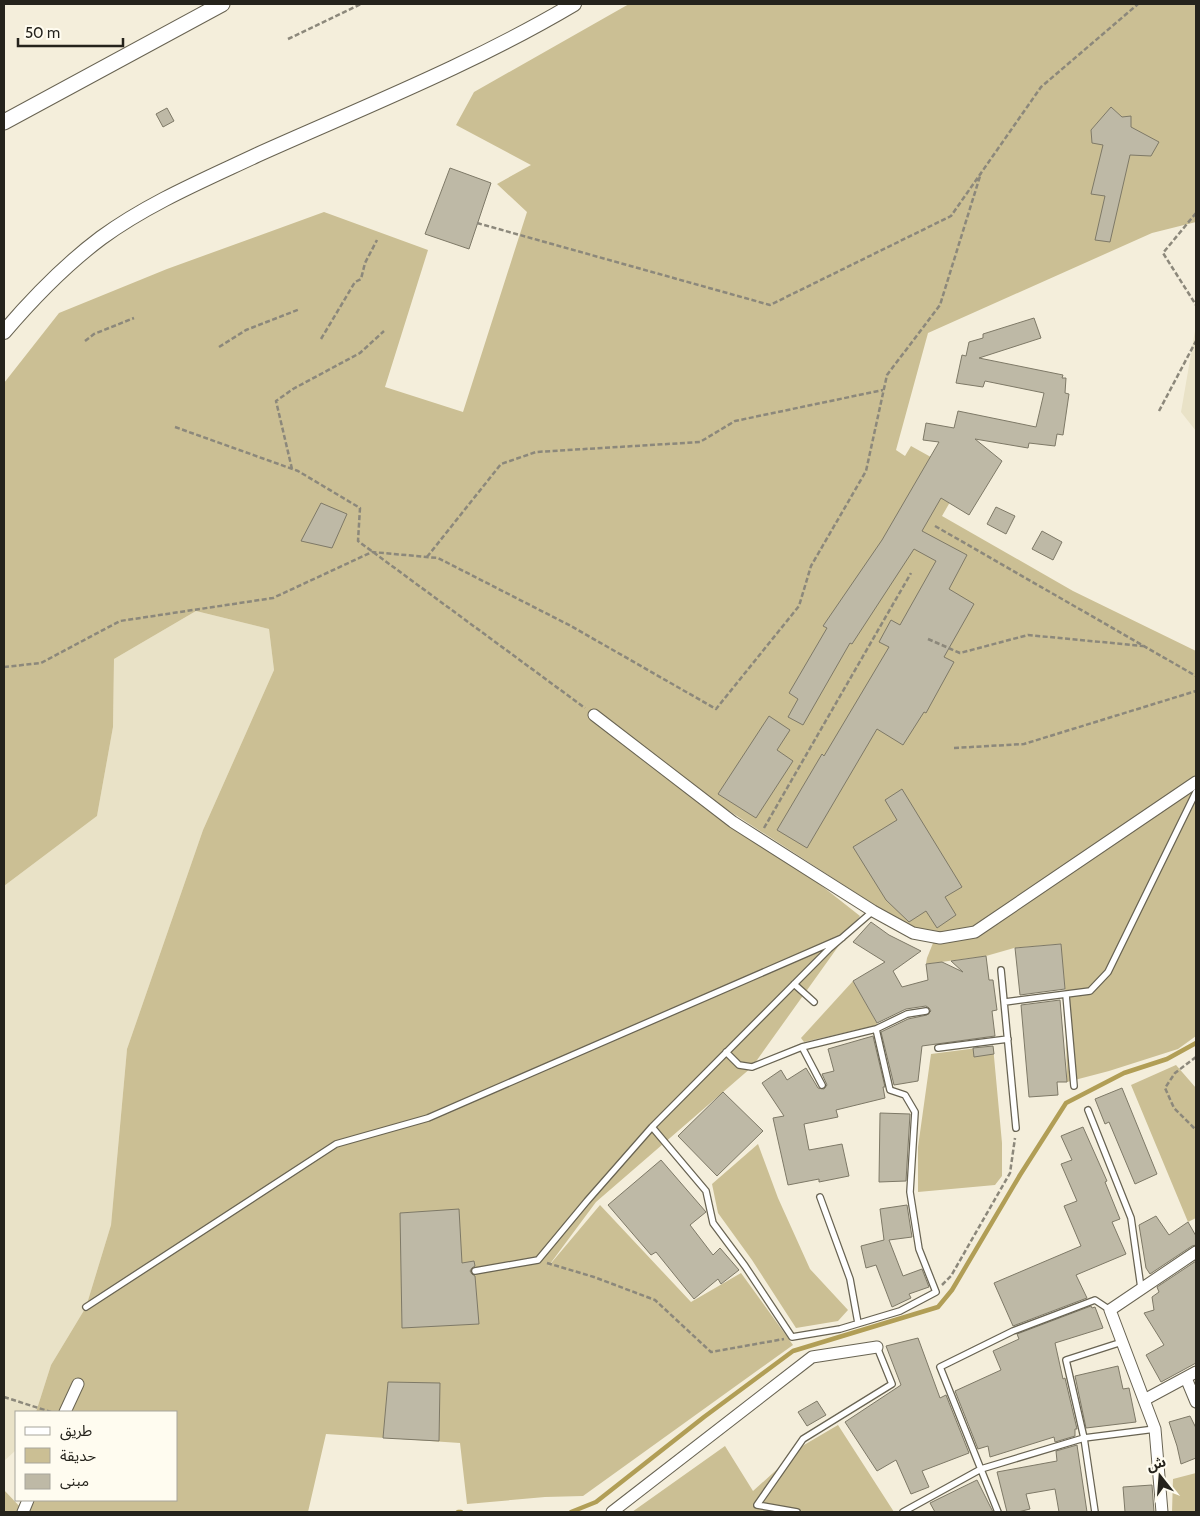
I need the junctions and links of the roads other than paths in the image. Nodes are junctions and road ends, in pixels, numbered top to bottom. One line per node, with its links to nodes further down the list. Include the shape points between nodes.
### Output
1 (222, 4): 3 (main road)
2 (574, 4): 4 (street, via 450,69 159,201 78,256)
3 (4, 122)
4 (4, 332)
5 (594, 715): 8 (street, via 733,822)
6 (1196, 782): 8 (street, via 975,932 940,938 914,933)
7 (1196, 792): 12 (lane, via 1108,972 1090,991)
8 (873, 911): 9 (lane)
9 (842, 938): 11 (lane); 30 (lane, via 428,1118 336,1144)
10 (1001, 970): 14 (lane)
11 (794, 984): 13 (lane); 20 (lane)
12 (1066, 995): 14 (lane); 22 (lane)
13 (814, 1002)
14 (1005, 1002): 17 (lane)
15 (926, 1011): 16 (lane, via 907,1014)
16 (876, 1030): 18 (lane); 32 (lane, via 890,1090 905,1095 915,1112 910,1192 919,1249 936,1292 900,1311)
17 (1008, 1039): 19 (lane); 25 (lane)
18 (802, 1047): 20 (lane, via 752,1067 739,1065); 21 (lane)
19 (938, 1048)
20 (726, 1052): 24 (lane)
21 (822, 1085)
22 (1074, 1086)
23 (1088, 1110): 29 (lane, via 1131,1218)
24 (652, 1127): 28 (lane, via 538,1260); 32 (lane, via 706,1191 713,1223 792,1337)
25 (1016, 1128)
26 (820, 1197): 32 (lane, via 850,1279)
27 (1196, 1252): 29 (street)
28 (475, 1270)
29 (1142, 1288): 31 (street)
30 (86, 1308)
31 (1110, 1310): 33 (street); 42 (lane, via 1095,1300 1013,1331 940,1367)
32 (858, 1323)
33 (1122, 1342): 37 (street); 41 (lane, via 1066,1360)
34 (877, 1347): 43 (street, via 812,1357); 44 (lane, via 892,1384 803,1439 757,1505)
35 (1191, 1375): 37 (street); 38 (street)
36 (78, 1384): 39 (street)
37 (1144, 1400): 40 (street)
38 (1196, 1402)
39 (66, 1411)
40 (1156, 1430): 41 (lane); 48 (street)
41 (1084, 1438): 42 (lane); 47 (lane)
42 (980, 1469): 45 (lane); 46 (lane)
43 (612, 1512)
44 (797, 1512)
45 (903, 1512)
46 (998, 1512)
47 (1095, 1512)
48 (1162, 1512)

